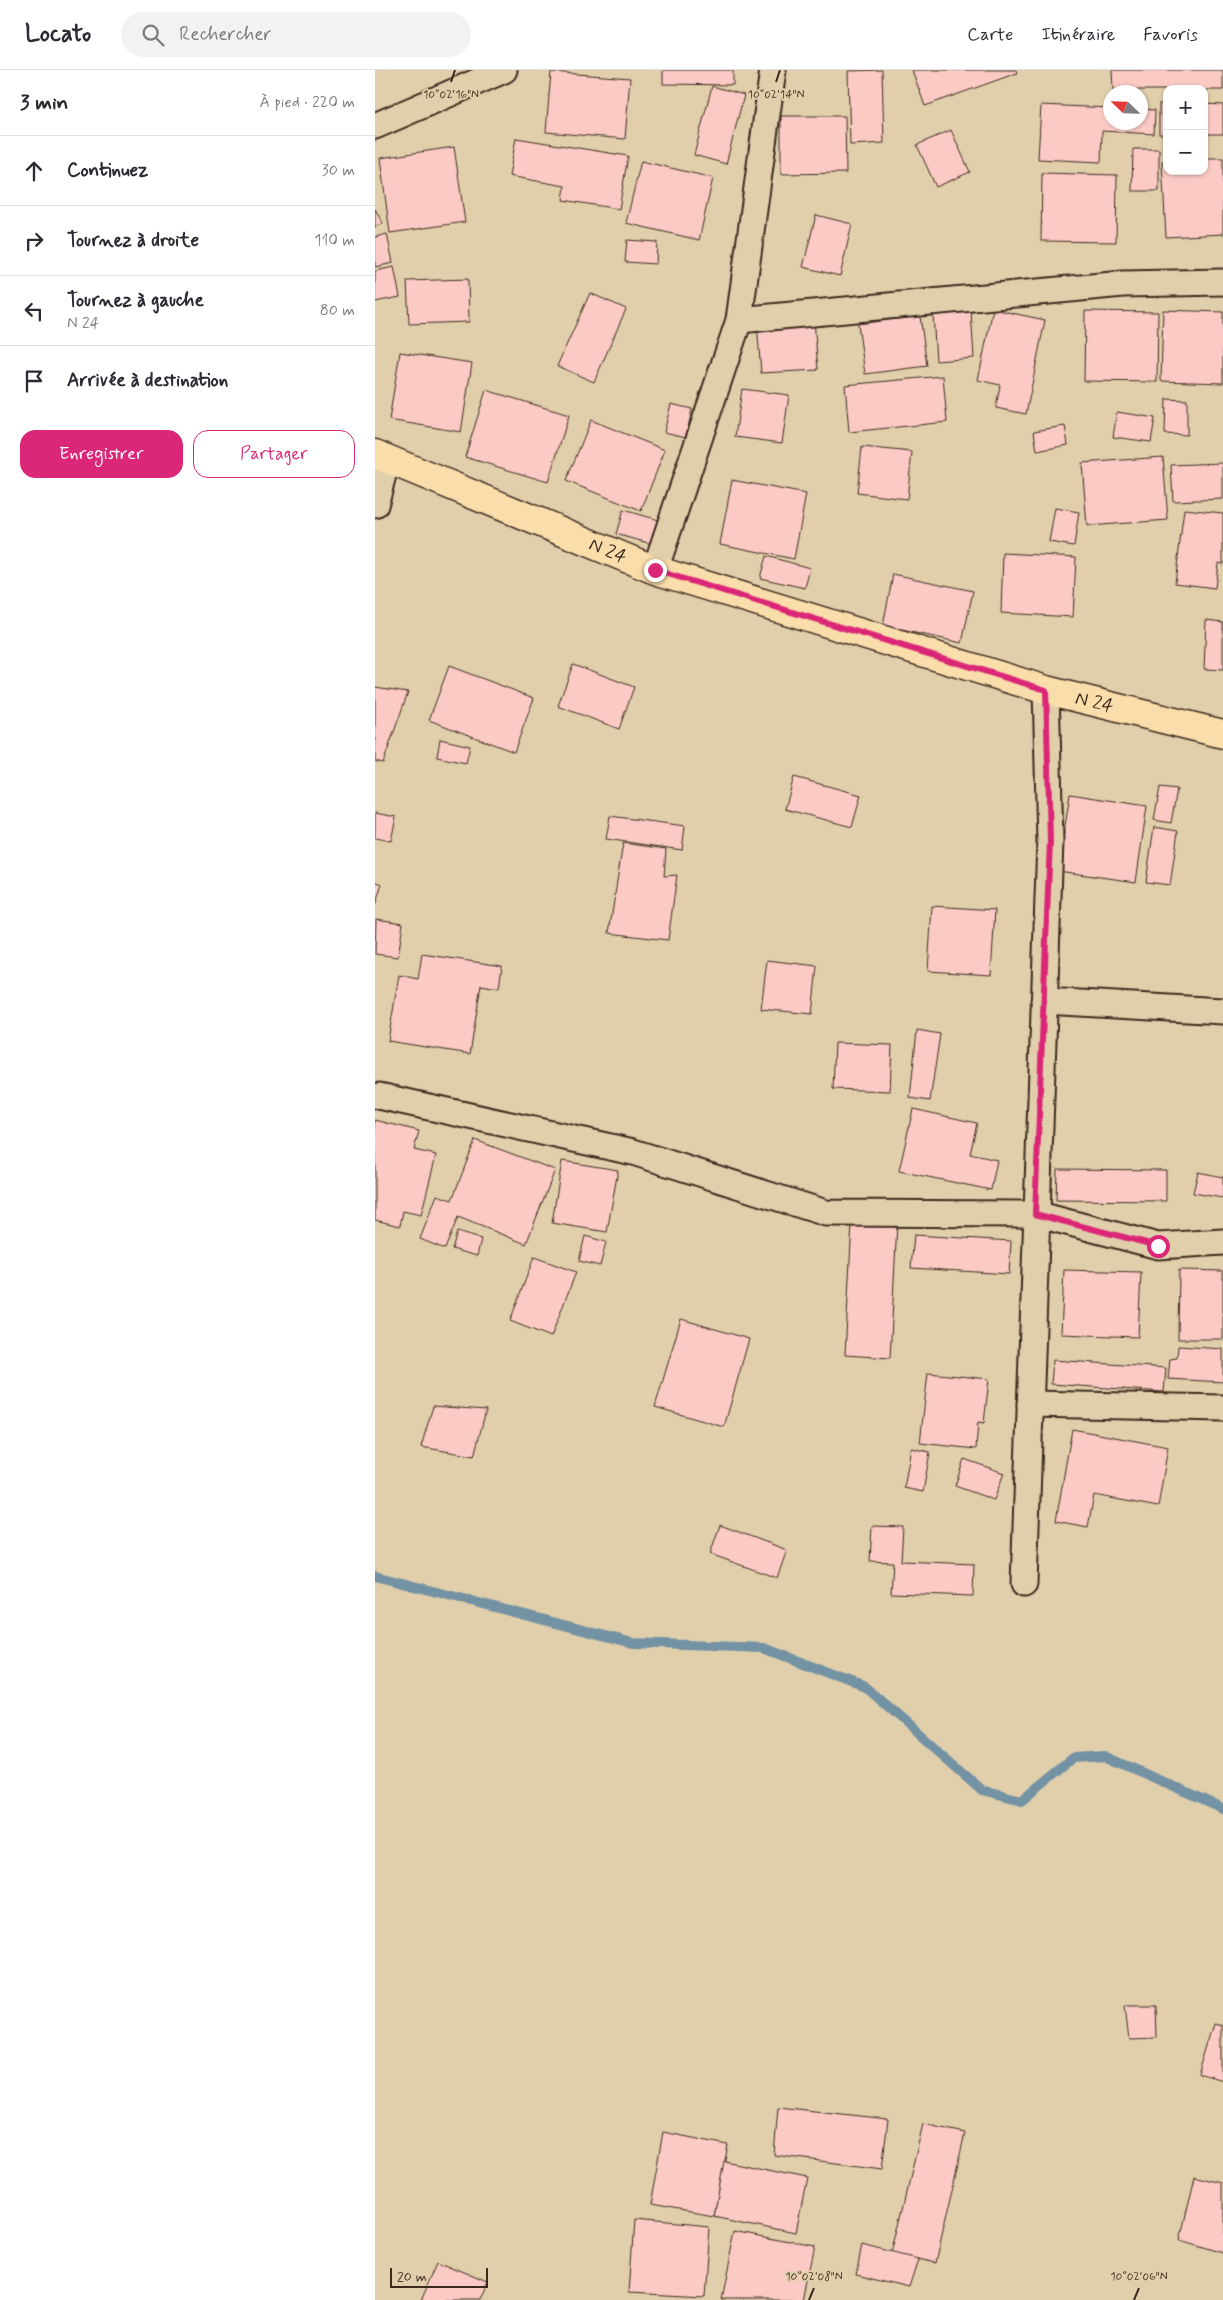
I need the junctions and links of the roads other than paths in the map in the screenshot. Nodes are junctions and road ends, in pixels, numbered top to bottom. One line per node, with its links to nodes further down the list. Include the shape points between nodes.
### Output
1 (504, 70): 3 (street)
2 (773, 70): 5 (street)
3 (375, 126)
4 (1223, 282): 5 (street, via 1123,284)
5 (739, 320): 8 (street)
6 (381, 457): 7 (street); 8 (main road, N 24)
7 (375, 505)
8 (655, 570): 9 (main road, N 24)
9 (1046, 690): 10 (main road, N 24); 11 (street, via 1050,841)
10 (1223, 734)
11 (1044, 1001): 12 (street); 14 (street)
12 (1223, 1012)
13 (379, 1096): 14 (street, via 633,1152 826,1213)
14 (1035, 1214): 15 (street, via 1158,1246); 16 (street)
15 (1223, 1242)
16 (1030, 1404): 17 (street); 18 (street)
17 (1223, 1408)
18 (1024, 1584)

